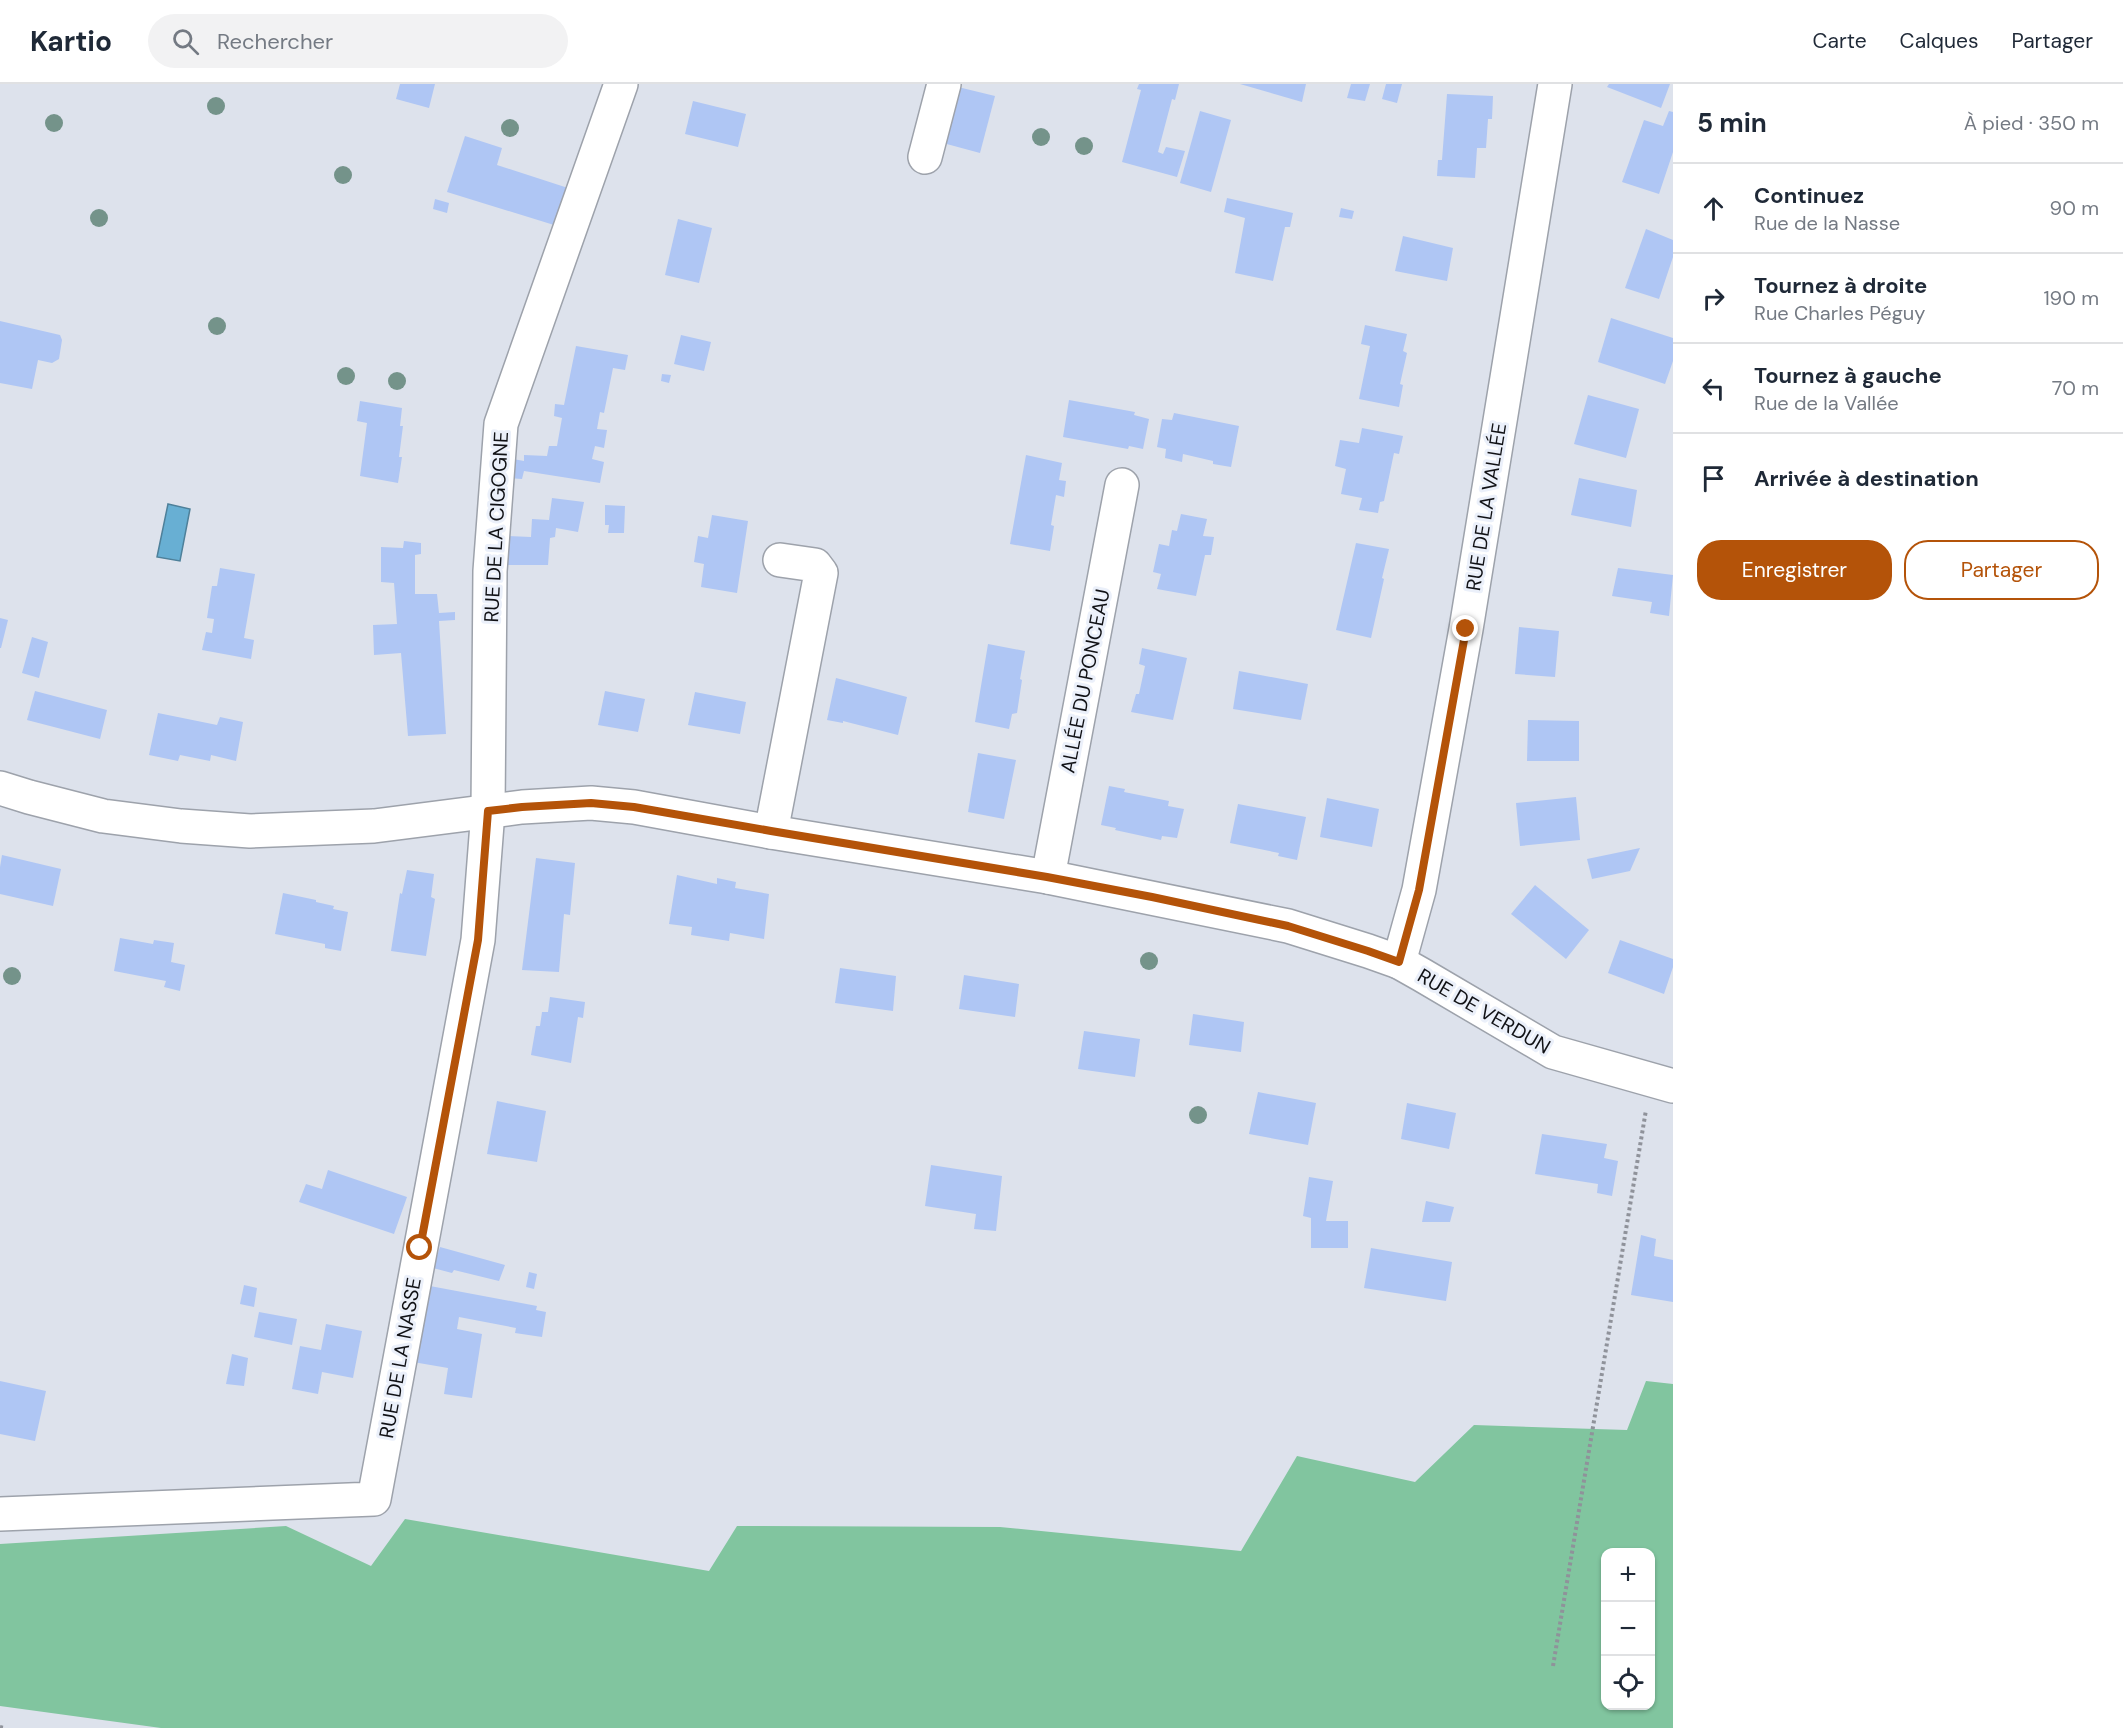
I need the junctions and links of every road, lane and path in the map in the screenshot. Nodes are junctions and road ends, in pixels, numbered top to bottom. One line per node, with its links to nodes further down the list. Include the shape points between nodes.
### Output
1 (621, 84): 8 (street, RUE DE LA CIGOGNE, via 501,424 490,571)
2 (944, 84): 4 (street)
3 (1555, 84): 11 (street, RUE DE LA VALLÉE, via 1440,776 1419,890)
4 (926, 157)
5 (1122, 485): 10 (street, ALLÉE DU PONCEAU)
6 (780, 560): 9 (street, via 815,565 821,573)
7 (0, 788): 8 (street, RUE DE VERDUN, via 103,816 250,831 374,826)
8 (488, 811): 9 (street, RUE DE VERDUN, via 591,803); 13 (street, RUE DE LA NASSE, via 478,940 374,1499)
9 (771, 831): 10 (street, RUE DE VERDUN)
10 (1047, 877): 11 (street, RUE DE VERDUN, via 1288,926)
11 (1399, 962): 12 (street, RUE DE VERDUN, via 1552,1052)
12 (1662, 1083): 14 (path)
13 (0, 1514)
14 (1552, 1666)
15 (0, 1727): 16 (path)
16 (5, 1728)

